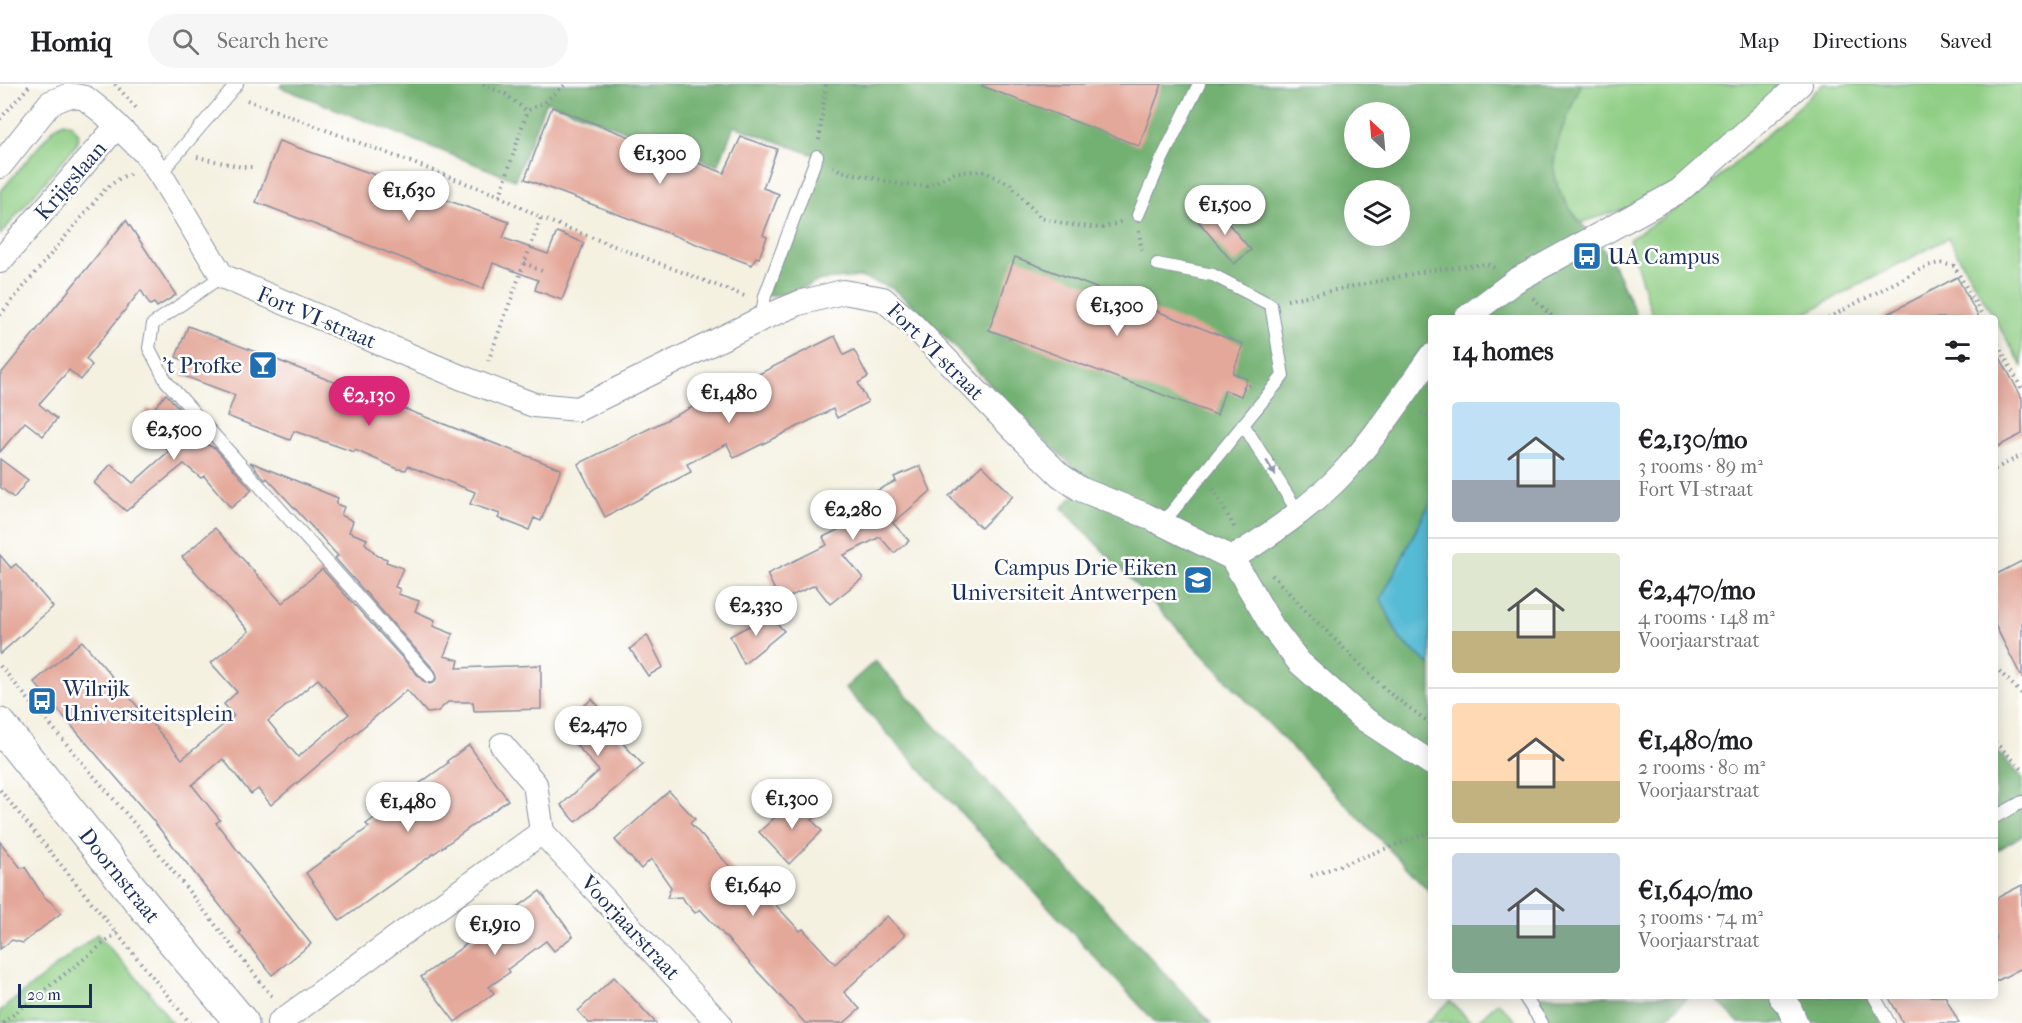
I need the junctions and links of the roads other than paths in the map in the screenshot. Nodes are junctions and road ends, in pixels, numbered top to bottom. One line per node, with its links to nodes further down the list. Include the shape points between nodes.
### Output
1 (1199, 84): 8 (lane)
2 (1800, 84): 12 (street, via 1679,191 1515,281)
3 (233, 89): 7 (lane)
4 (117, 126): 6 (street, via 85,98 70,95 50,103); 7 (street); 9 (street, Krijgslaan)
5 (817, 156): 13 (lane, via 765,296)
6 (0, 166)
7 (157, 170): 11 (street)
8 (1138, 215)
9 (0, 261)
10 (1157, 264): 15 (lane, via 1213,275 1271,305 1283,376)
11 (222, 276): 13 (street, Fort VI-straat, via 479,385 534,405 578,409); 19 (lane, via 153,324 149,348 166,381)
12 (1470, 315)
13 (761, 319): 17 (street, Fort VI-straat, via 799,303 843,292 883,299 1060,475 1080,489)
14 (1428, 360): 16 (street, via 1365,447 1340,476)
15 (1243, 424): 16 (lane, one-way to 16); 17 (lane)
16 (1298, 512): 18 (street)
17 (1162, 525): 18 (street, Fort VI-straat)
18 (1240, 554): 22 (street, via 1273,628 1299,662 1361,717)
19 (429, 676)
20 (0, 725): 30 (street, Doornstraat)
21 (502, 745): 25 (street, via 535,784)
22 (1428, 761)
23 (2022, 802): 24 (lane)
24 (1998, 815)
25 (542, 832): 29 (street); 31 (street, Voorjaarstraat)
26 (1526, 999): 32 (lane)
27 (1783, 999): 33 (street)
28 (1876, 999): 34 (lane)
29 (284, 1020)
30 (242, 1023)
31 (719, 1023)
32 (1542, 1023)
33 (1796, 1023)
34 (1889, 1023)

